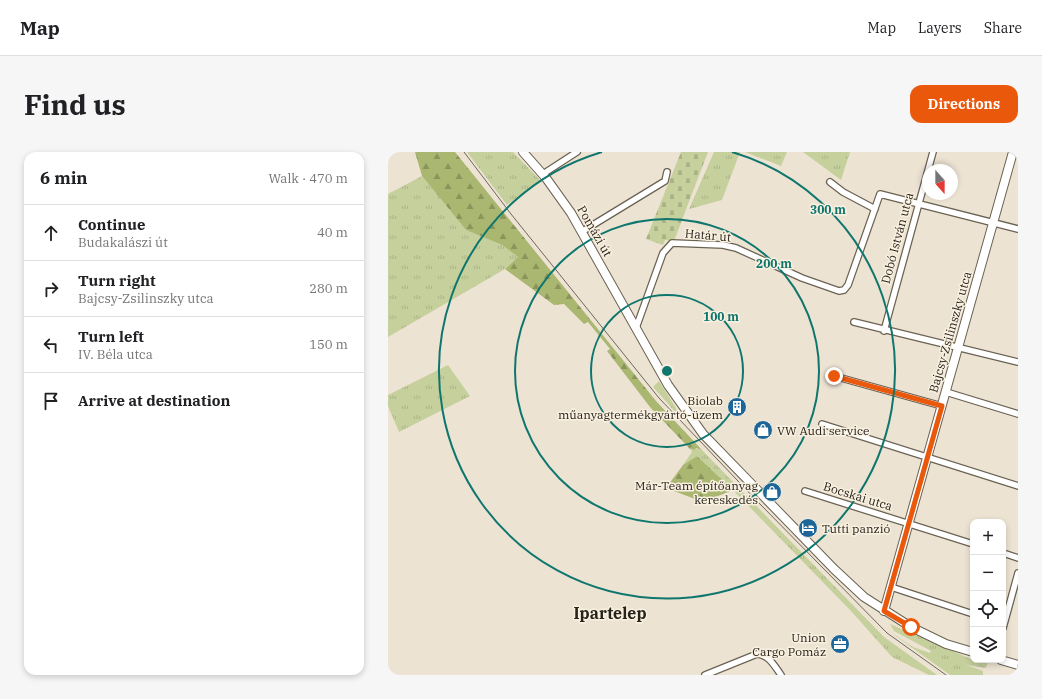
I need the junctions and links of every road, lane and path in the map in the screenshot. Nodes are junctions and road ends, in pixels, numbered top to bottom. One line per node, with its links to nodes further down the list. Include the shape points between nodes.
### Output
1 (523, 152): 6 (main road, Pomázi út)
2 (577, 152): 6 (street)
3 (933, 152): 8 (street, Dobó István utca)
4 (1013, 152): 10 (main road, Bajcsy-Zsilinszky utca)
5 (667, 172): 12 (street, via 665,181)
6 (543, 174): 12 (main road, Pomázi út)
7 (830, 182): 9 (street)
8 (918, 205): 9 (street, Határ út, via 880,194); 10 (street); 15 (street, Dobó István utca)
9 (875, 210): 14 (street, Határ út, via 848,285 839,291 802,278 736,248 672,243 663,253)
10 (993, 222): 11 (street); 16 (main road, Bajcsy-Zsilinszky utca)
11 (1018, 229)
12 (583, 231): 14 (main road, Pomázi út)
13 (854, 322): 15 (street)
14 (636, 328): 32 (main road, Pomázi út, via 675,397 703,434 834,569 864,597)
15 (884, 331): 16 (street)
16 (958, 346): 17 (street); 19 (main road, Bajcsy-Zsilinszky utca)
17 (1018, 362)
18 (834, 376): 20 (street)
19 (946, 392): 20 (main road, Bajcsy-Zsilinszky utca); 21 (street)
20 (942, 406): 23 (main road, Bajcsy-Zsilinszky utca)
21 (1018, 414)
22 (822, 424): 23 (street)
23 (927, 456): 24 (street); 26 (main road, Bajcsy-Zsilinszky utca)
24 (1018, 486)
25 (805, 491): 26 (street, Bocskai utca)
26 (909, 523): 27 (street, Bocskai utca); 31 (main road, Bajcsy-Zsilinszky utca)
27 (970, 543)
28 (1006, 554): 29 (street)
29 (1018, 558)
30 (1018, 573): 34 (street)
31 (891, 587): 32 (main road, Bajcsy-Zsilinszky utca); 33 (street)
32 (884, 611): 35 (main road, Pomázi út, via 930,636)
33 (970, 613)
34 (1006, 615)
35 (970, 651)
36 (1006, 661): 37 (main road)
37 (1018, 665)
38 (705, 675): 39 (street, via 756,654 768,658)
39 (781, 675)

